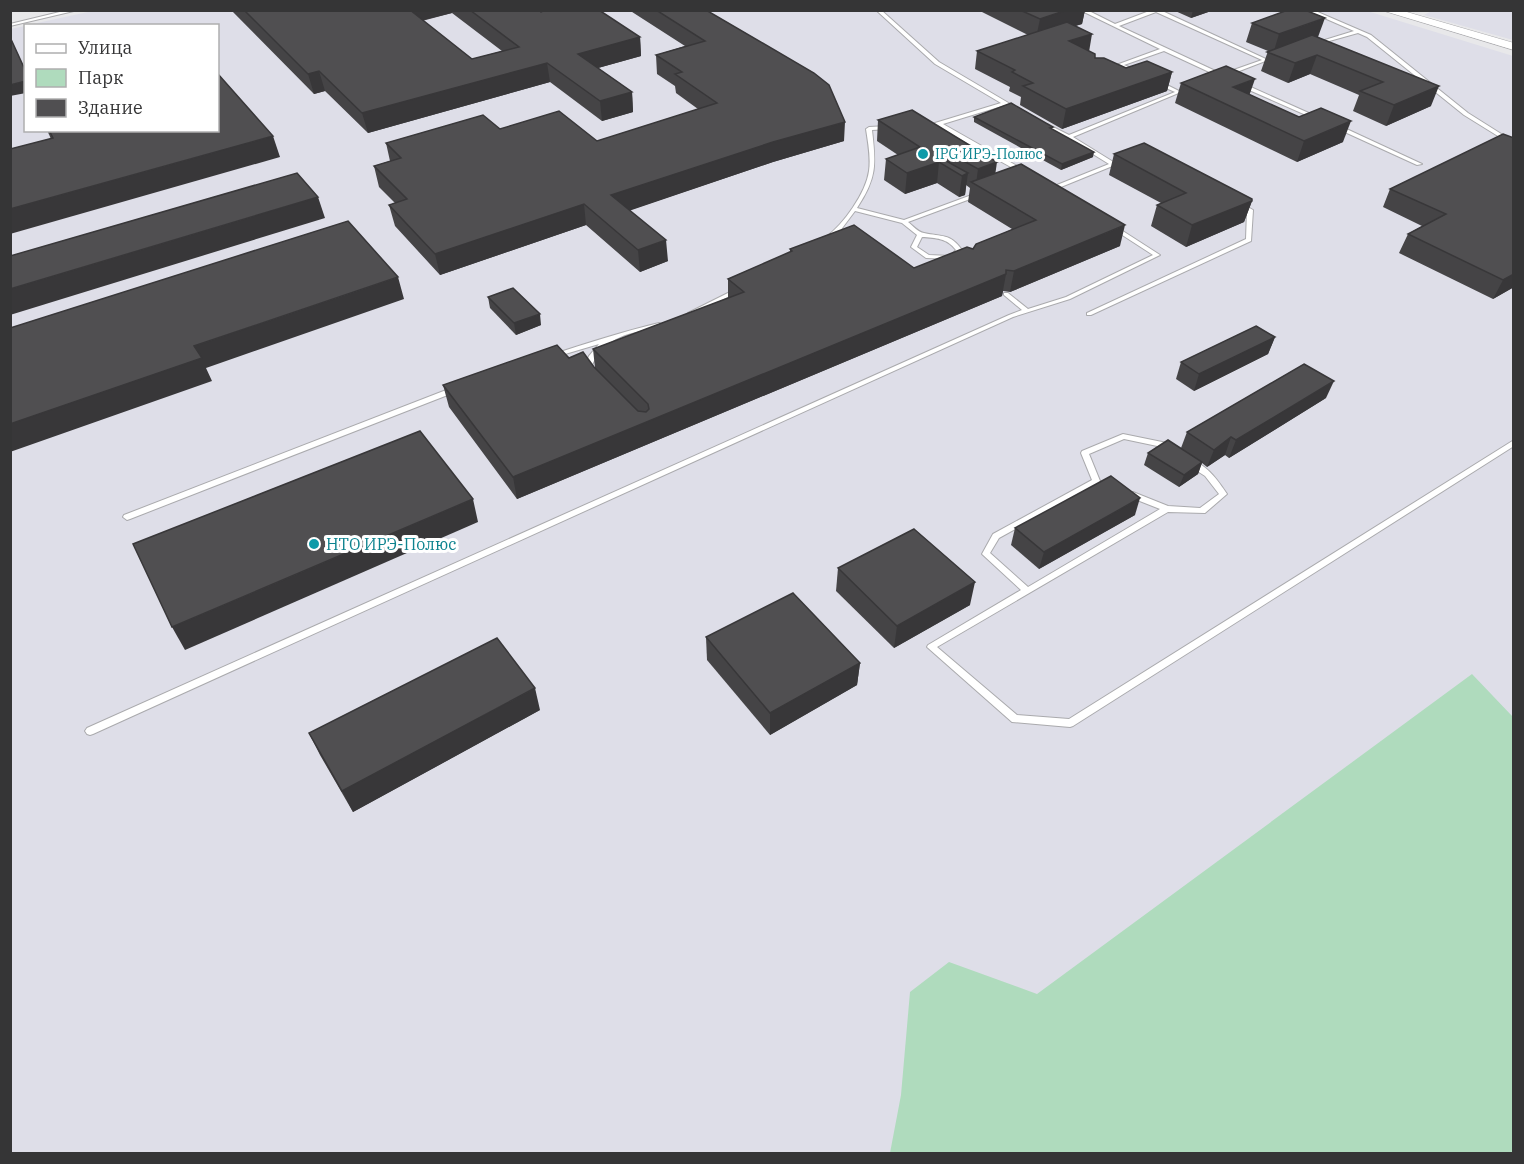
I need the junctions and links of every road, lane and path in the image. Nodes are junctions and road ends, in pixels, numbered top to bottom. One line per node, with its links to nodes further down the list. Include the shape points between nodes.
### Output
1 (76, 10): 7 (lane)
2 (878, 10): 23 (lane, via 937,63)
3 (1082, 10): 8 (lane)
4 (1308, 10): 9 (lane)
5 (1157, 11): 8 (lane); 14 (lane)
6 (1396, 12): 11 (street)
7 (10, 25)
8 (1114, 26): 12 (lane)
9 (1360, 31): 10 (lane); 32 (lane, via 1466,114)
10 (1308, 47)
11 (1514, 47)
12 (1164, 49): 15 (lane); 18 (lane)
13 (1276, 57): 14 (lane)
14 (1266, 60): 18 (lane)
15 (1120, 65): 16 (lane); 17 (lane)
16 (1103, 71)
17 (1140, 74)
18 (1222, 76): 20 (lane); 26 (lane)
19 (1150, 78): 22 (lane)
20 (1211, 80)
21 (1190, 88): 22 (lane)
22 (1179, 92): 31 (lane)
23 (1006, 104): 24 (lane); 27 (lane)
24 (1027, 115)
25 (1037, 120): 31 (lane)
26 (1326, 122)
27 (939, 124): 28 (lane); 36 (lane, via 1029,175)
28 (927, 125)
29 (892, 127): 44 (lane, via 869,129 873,169 869,187)
30 (1336, 127): 35 (lane)
31 (1069, 137): 34 (lane)
32 (1514, 145)
33 (1121, 159): 34 (lane)
34 (1113, 164): 38 (lane)
35 (1419, 164)
36 (1018, 179)
37 (1046, 184): 38 (lane)
38 (1054, 188): 41 (lane)
39 (965, 190): 42 (lane)
40 (986, 192): 42 (lane)
41 (1063, 194)
42 (975, 196): 45 (lane)
43 (1231, 199): 54 (lane, via 1250,210 1249,240)
44 (854, 210): 45 (lane); 48 (lane)
45 (904, 222): 47 (lane)
46 (1110, 225): 53 (lane, via 1157,255 1068,298)
47 (920, 235): 49 (lane, via 914,247 928,257); 49 (lane, via 944,236 954,242 959,250)
48 (826, 240)
49 (952, 258): 50 (lane)
50 (961, 262)
51 (747, 286): 55 (lane)
52 (1006, 294): 53 (lane)
53 (1027, 311): 68 (lane)
54 (1089, 314)
55 (685, 316)
56 (663, 324): 57 (lane)
57 (607, 339): 58 (lane); 59 (lane, via 591,356 587,367)
58 (544, 358)
59 (594, 376)
60 (470, 383): 66 (lane)
61 (1514, 442): 67 (lane, via 1070,723 1015,719 931,647)
62 (1096, 481): 63 (lane); 65 (lane, via 1085,453 1123,436 1164,445 1208,474 1222,494 1202,511); 67 (lane, via 996,536 986,554)
63 (1106, 485)
64 (1116, 489): 65 (lane)
65 (1167, 509): 67 (lane)
66 (127, 517)
67 (1027, 591)
68 (90, 731)

